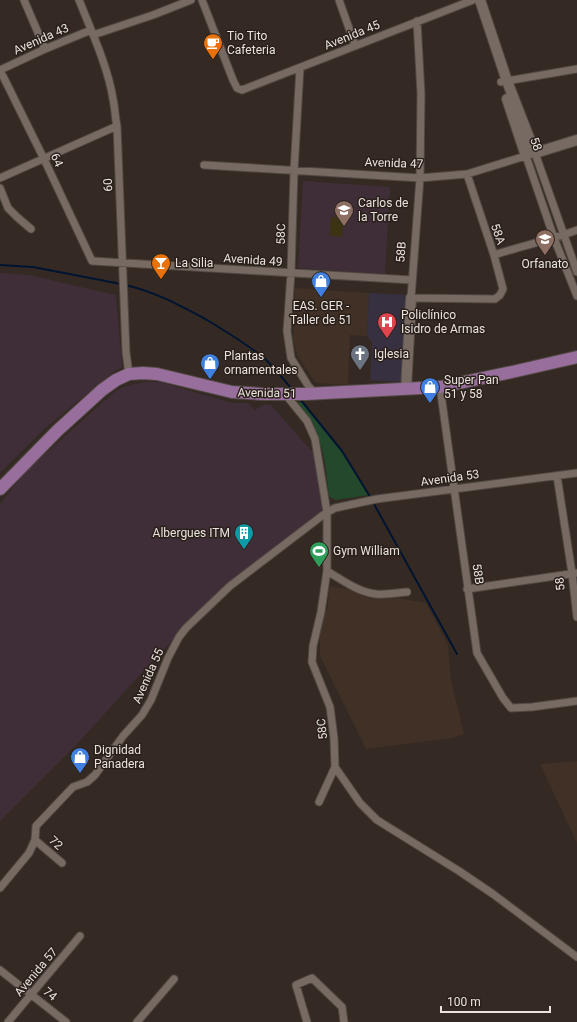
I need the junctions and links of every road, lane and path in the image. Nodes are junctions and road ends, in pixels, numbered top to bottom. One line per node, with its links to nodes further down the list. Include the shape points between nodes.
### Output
1 (24, 0): 11 (street)
2 (79, 0): 9 (street, 60)
3 (190, 0): 9 (street, Avenida 43, via 153,15)
4 (202, 0): 12 (street, Avenida 45, via 239,90)
5 (338, 0): 10 (street)
6 (474, 0): 8 (street, Avenida 45); 15 (street, 58)
7 (480, 0): 15 (street, 58)
8 (417, 21): 10 (street, Avenida 45); 24 (street, 58B, via 421,94)
9 (92, 32): 11 (street, Avenida 43); 16 (street, 60, via 110,85)
10 (355, 45): 12 (street, Avenida 45)
11 (45, 49): 14 (street, Avenida 43)
12 (300, 68): 21 (street, 58C)
13 (577, 69): 15 (street)
14 (0, 70): 19 (street, 64)
15 (504, 82): 18 (street, 58)
16 (116, 126): 19 (street); 32 (street, 60)
17 (577, 140): 18 (street, Avenida 47)
18 (530, 154): 22 (street, Avenida 47); 28 (street, 58); 29 (street, 58)
19 (44, 159): 23 (street); 31 (street, 64)
20 (204, 165): 21 (street, Avenida 47)
21 (294, 171): 24 (street, Avenida 47); 34 (street, 58C)
22 (466, 174): 24 (street, Avenida 47); 30 (street, 58A)
23 (0, 178)
24 (420, 178): 35 (street, 58B)
25 (0, 188): 26 (street, via 8,208)
26 (31, 229)
27 (577, 230): 28 (street)
28 (564, 235): 29 (street); 33 (street, 58)
29 (554, 238): 30 (street); 36 (street, 58)
30 (494, 255): 37 (street, 58A, via 503,288 496,299)
31 (92, 261): 32 (street, Avenida 49)
32 (123, 262): 34 (street, Avenida 49); 39 (street, 60)
33 (577, 272)
34 (290, 273): 35 (street, Avenida 49); 42 (street, 58C, via 287,331 291,358)
35 (412, 280): 37 (street, 58B)
36 (577, 296)
37 (411, 298): 41 (street, 58B)
38 (577, 357): 40 (main road, Avenida 51)
39 (129, 374): 43 (main road, Avenida 51, via 157,374 232,392); 47 (main road, Avenida 51, via 102,390)
40 (440, 387): 41 (main road, Avenida 51); 46 (street, 58B)
41 (406, 389): 42 (main road, Avenida 51)
42 (310, 393): 43 (main road, Avenida 51)
43 (285, 394): 48 (street, 58C, via 307,421 315,439)
44 (577, 473): 45 (street, Avenida 53)
45 (557, 476): 46 (street, Avenida 53); 50 (street, 58)
46 (453, 488): 48 (street, Avenida 53, via 360,502); 51 (street, 58B)
47 (0, 489)
48 (327, 512): 49 (street, 58C); 57 (street, Avenida 55, via 230,586 186,628 168,658 142,715 123,736 95,775 73,788 36,826)
49 (327, 571): 52 (street, via 367,592); 55 (street, 58C, via 321,612 312,646 312,662 330,707)
50 (575, 573): 51 (street); 53 (street, 58)
51 (467, 589): 54 (street, 58B, via 477,653 502,698 511,708)
52 (407, 592)
53 (577, 617)
54 (577, 701)
55 (335, 768): 56 (street); 61 (street, via 360,803 377,820 482,886)
56 (320, 802)
57 (35, 840): 58 (street, 72); 59 (street, Avenida 55, via 29,853)
58 (62, 863)
59 (0, 888)
60 (80, 936): 64 (street, Avenida 57)
61 (577, 957)
62 (0, 970): 64 (street, 74)
63 (174, 979): 67 (street)
64 (32, 993): 65 (street, Avenida 57); 66 (street, 74)
65 (8, 1022)
66 (66, 1022)
67 (137, 1022)
68 (307, 1022): 69 (street, via 296,984 312,978 342,1007)
69 (344, 1022)

